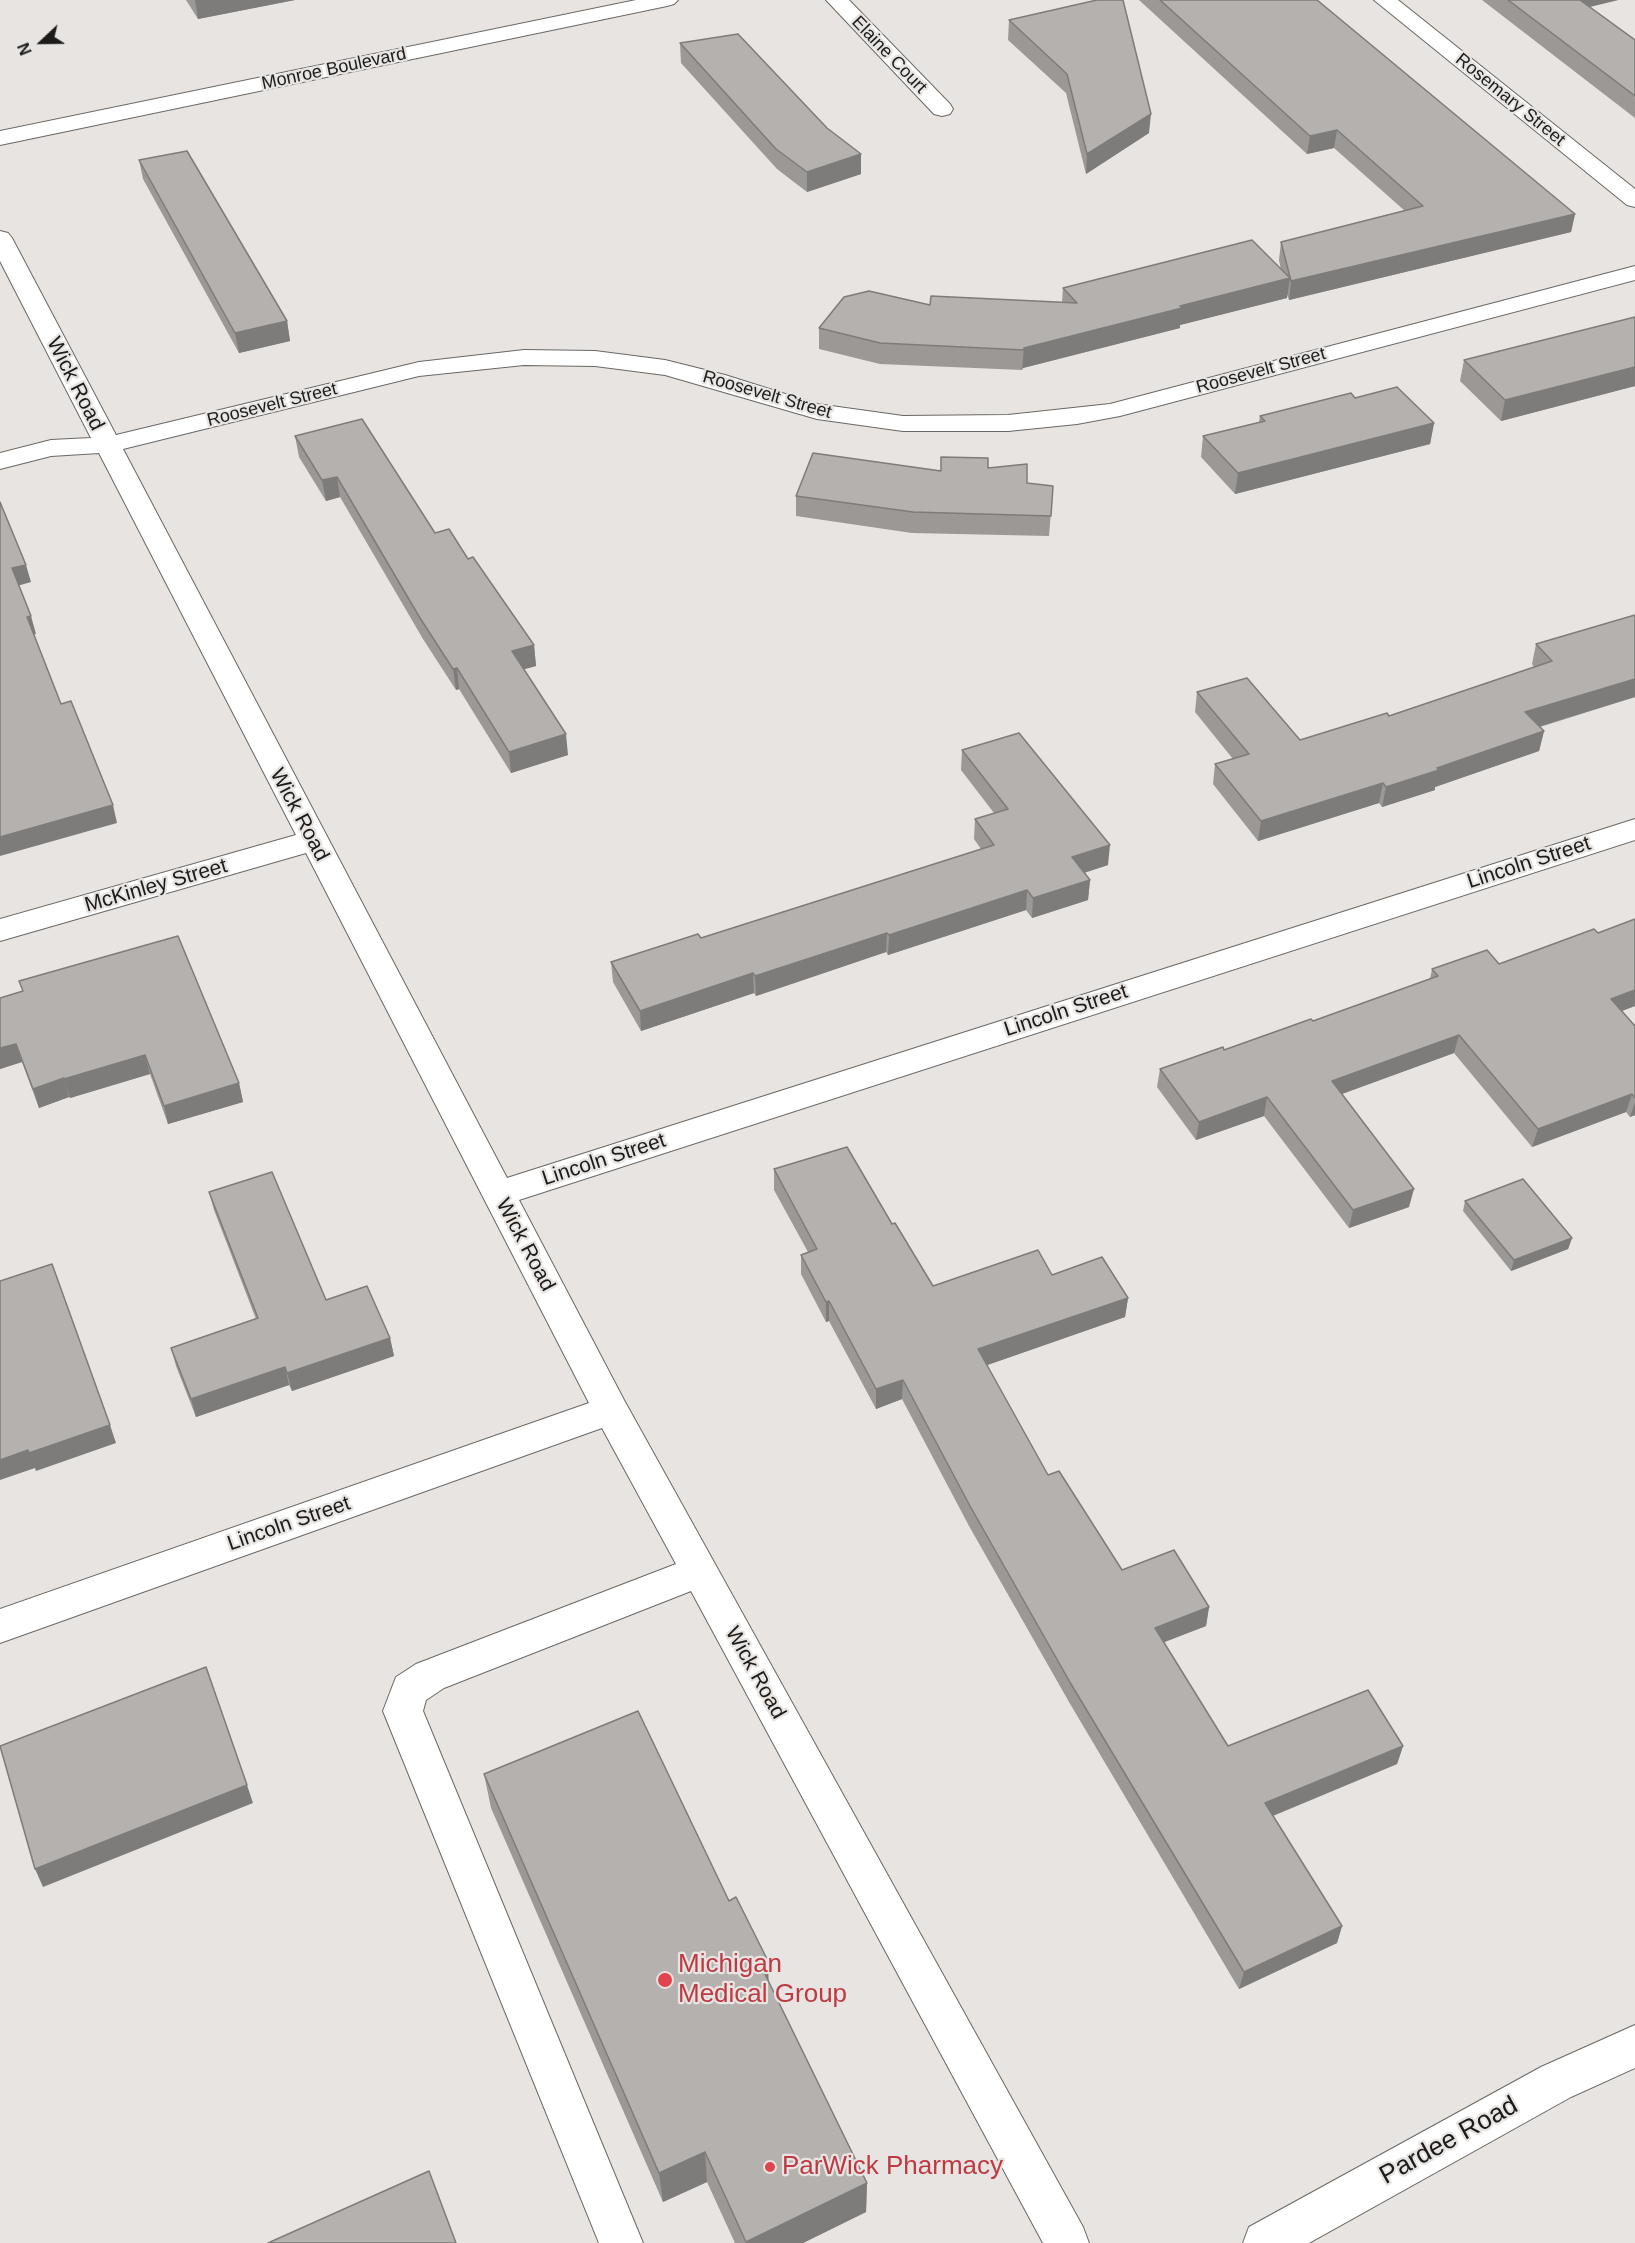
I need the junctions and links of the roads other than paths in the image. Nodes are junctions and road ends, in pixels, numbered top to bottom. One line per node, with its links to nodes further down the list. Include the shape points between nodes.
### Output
1 (667, 0): 5 (street, Monroe Boulevard, via 547,16)
2 (837, 0): 4 (street, Elaine Court)
3 (1385, 0): 6 (street, Rosemary Street)
4 (942, 109)
5 (0, 138)
6 (1635, 200)
7 (0, 238): 9 (street, Wick Road)
8 (1635, 273): 9 (street, Roosevelt Street, via 1111,411 1065,418 971,424 872,420 797,407 698,376 650,366 588,358 524,357 418,369)
9 (106, 445): 10 (street, Roosevelt Street, via 51,448); 12 (street, Wick Road)
10 (0, 460)
11 (1635, 829): 14 (street, Lincoln Street)
12 (313, 842): 13 (street, McKinley Street); 14 (street, Wick Road)
13 (0, 930)
14 (498, 1194): 15 (street, Wick Road)
15 (611, 1410): 16 (street, Wick Road); 17 (street, Lincoln Street)
16 (700, 1571): 19 (street, via 430,1677 410,1689 403,1711); 20 (street, Wick Road)
17 (0, 1626)
18 (1635, 2046): 21 (street, Pardee Road, via 1556,2082)
19 (621, 2243)
20 (1067, 2243)
21 (1265, 2243)

